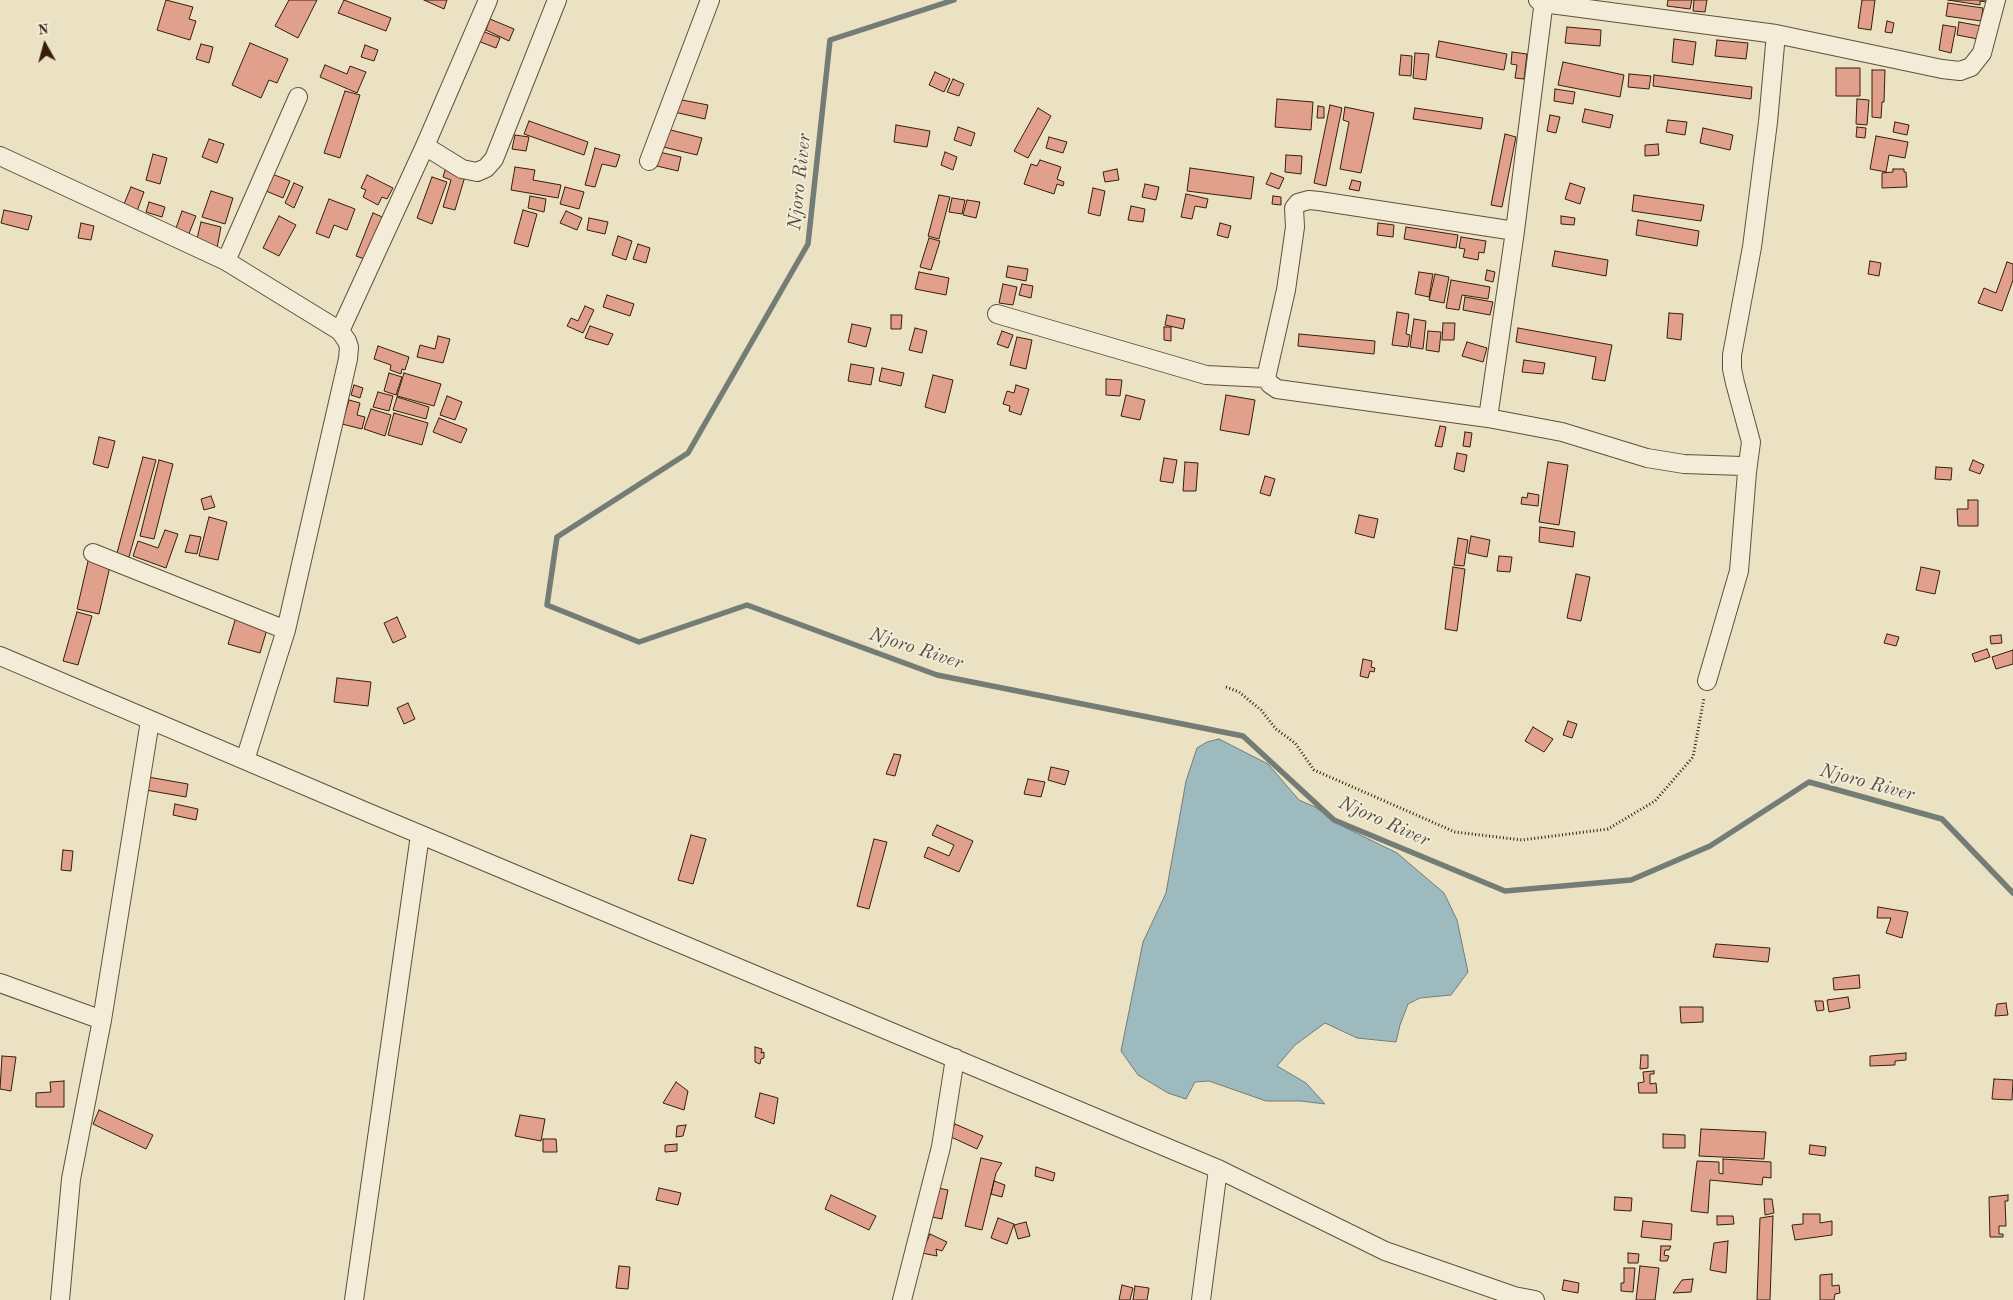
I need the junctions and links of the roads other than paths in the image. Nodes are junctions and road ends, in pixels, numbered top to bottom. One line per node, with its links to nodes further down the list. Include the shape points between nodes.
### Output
1 (488, 0): 8 (street)
2 (557, 0): 8 (street, via 494,159 486,168 477,172 462,169)
3 (710, 0): 10 (street)
4 (1996, 0): 6 (street, via 1982,53 1971,66 1960,71)
5 (1542, 1): 6 (street); 11 (street)
6 (1776, 34): 17 (street, via 1752,246 1732,355 1735,383 1751,442)
7 (298, 97): 12 (street)
8 (425, 146): 14 (street)
9 (0, 156): 12 (street)
10 (649, 161)
11 (1515, 231): 15 (street, via 1319,200 1298,203 1294,208 1295,227 1286,290); 16 (street)
12 (226, 261): 14 (street)
13 (997, 314): 15 (street, via 1206,375)
14 (340, 331): 19 (street, via 349,347 348,359)
15 (1266, 378): 16 (street, via 1277,388)
16 (1488, 418): 17 (street, via 1562,432 1648,458 1684,464 1742,466)
17 (1747, 472): 21 (street, via 1738,571)
18 (93, 553): 19 (street)
19 (286, 630): 23 (street)
20 (0, 656): 22 (street)
21 (1707, 681)
22 (150, 721): 23 (street); 26 (street)
23 (245, 760): 24 (street)
24 (420, 835): 27 (street); 30 (street)
25 (0, 983): 26 (street)
26 (102, 1020): 29 (street, via 71,1180)
27 (955, 1058): 28 (street); 31 (street, via 941,1147)
28 (1218, 1169): 32 (street); 33 (street, via 1386,1251 1514,1296)
29 (60, 1300)
30 (354, 1300)
31 (902, 1300)
32 (1201, 1300)
33 (1535, 1300)

